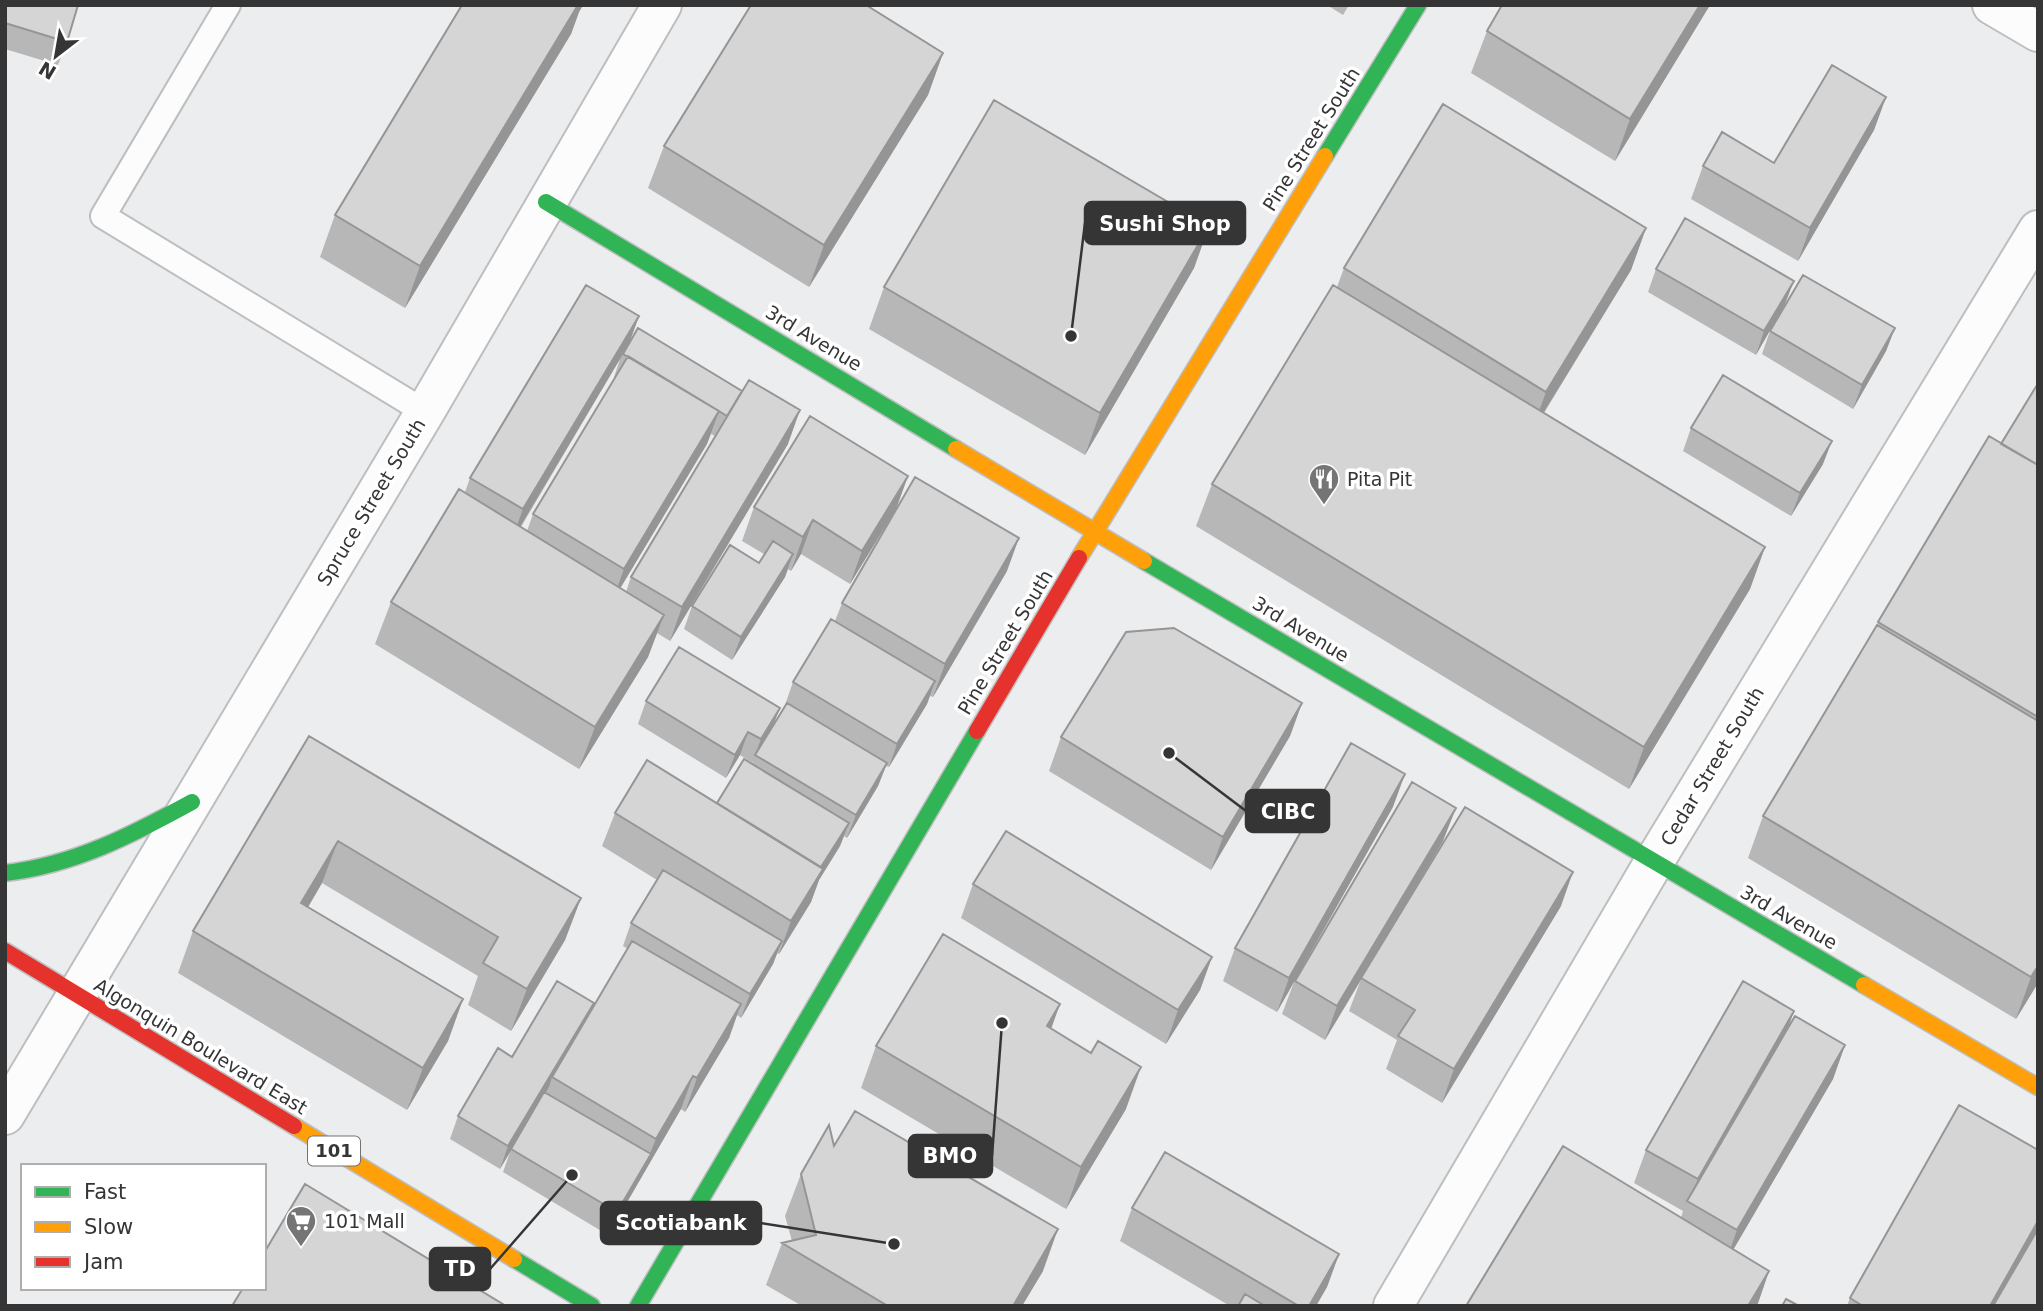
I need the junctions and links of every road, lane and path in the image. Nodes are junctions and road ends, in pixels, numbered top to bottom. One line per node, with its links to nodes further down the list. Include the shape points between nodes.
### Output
1 (228, 5): 8 (lane, via 103,216)
2 (662, 5): 6 (street, Spruce Street South)
3 (1418, 5): 9 (street, Pine Street South)
4 (1992, 5): 5 (street)
5 (2038, 32)
6 (546, 202): 8 (street, Spruce Street South); 9 (street, 3rd Avenue)
7 (2038, 230): 11 (street, Cedar Street South)
8 (425, 412): 10 (street, Spruce Street South)
9 (1095, 532): 11 (street, 3rd Avenue); 18 (street, Pine Street South)
10 (192, 802): 12 (street, via 102,850 30,871); 14 (street, Spruce Street South)
11 (1654, 862): 15 (street, 3rd Avenue); 19 (street, Cedar Street South)
12 (5, 873)
13 (5, 951): 14 (street, Algonquin Boulevard East / 101)
14 (76, 996): 16 (street, Spruce Street South); 17 (street, Algonquin Boulevard East / 101)
15 (2038, 1087)
16 (5, 1115)
17 (592, 1306)
18 (638, 1306)
19 (1393, 1306)

